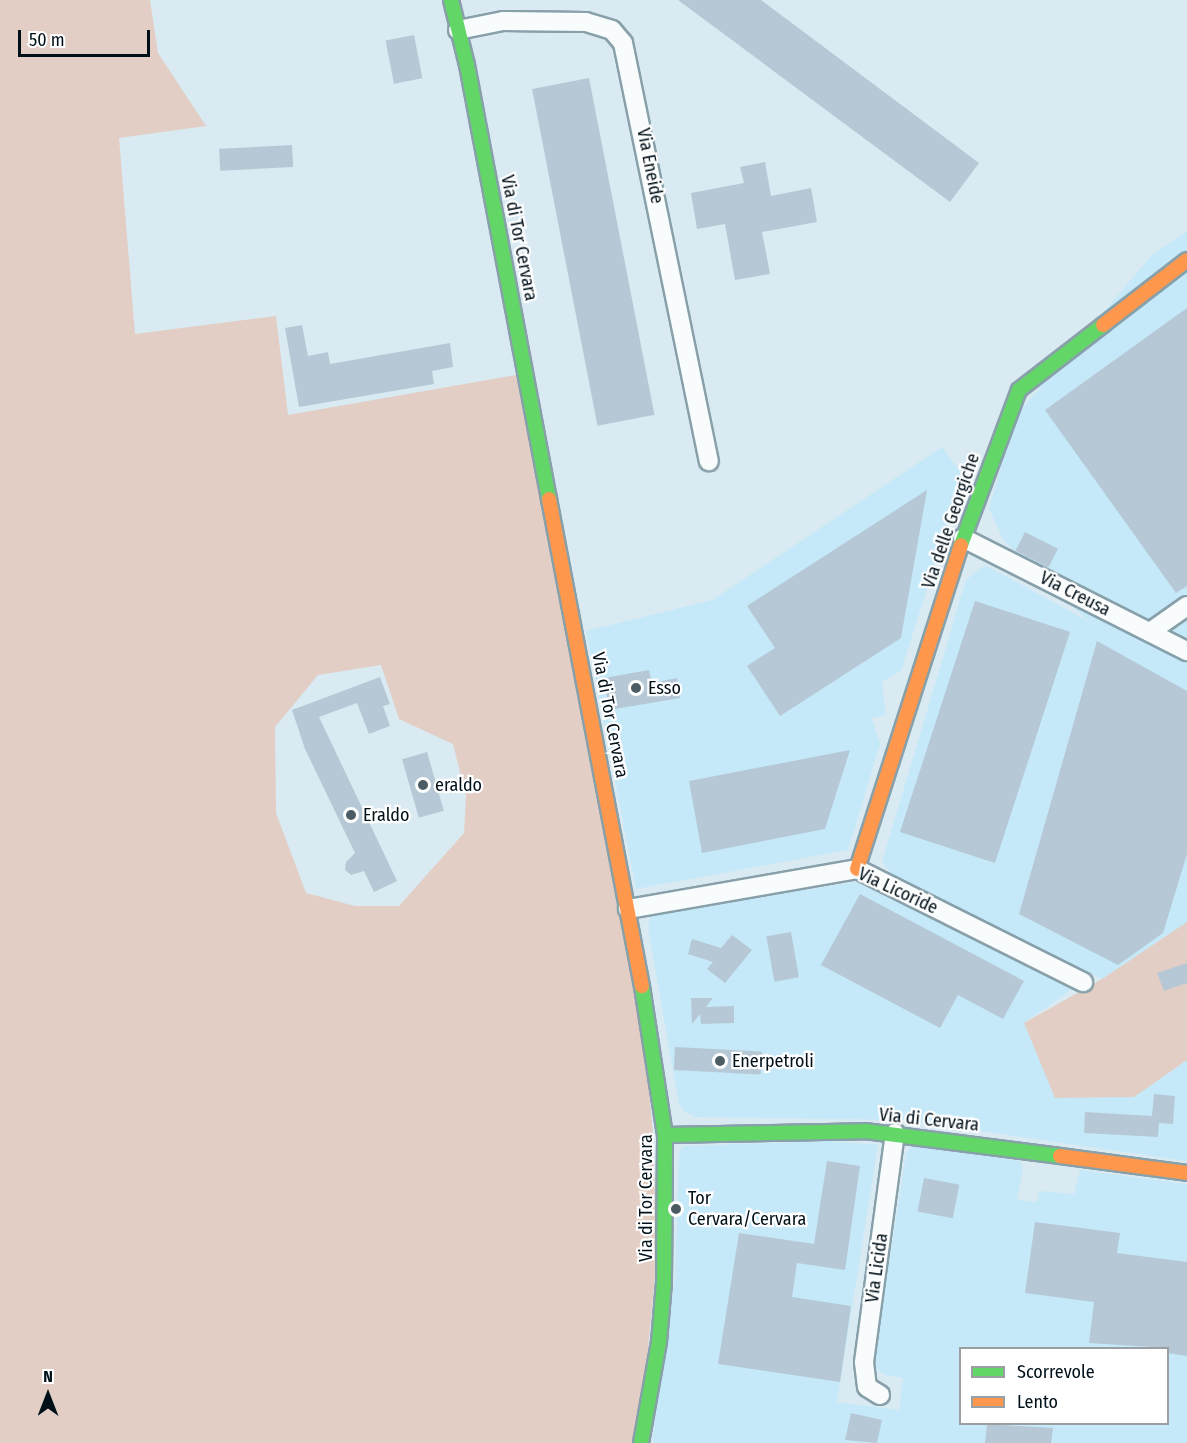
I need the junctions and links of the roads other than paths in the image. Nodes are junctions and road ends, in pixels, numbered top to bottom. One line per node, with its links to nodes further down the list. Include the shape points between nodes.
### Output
1 (451, 0): 2 (street, Via di Tor Cervara)
2 (458, 30): 4 (street, Via Eneide, via 503,21 586,22 612,30 623,43); 10 (street, Via di Tor Cervara)
3 (1187, 260): 5 (street, Via delle Georgiche, via 1018,390)
4 (709, 461)
5 (963, 538): 7 (street, Via Creusa); 9 (street, Via delle Georgiche)
6 (1187, 606): 7 (street)
7 (1150, 632): 8 (street, Via Creusa)
8 (1187, 651)
9 (857, 869): 10 (street, Via Licoride); 11 (street, Via Licoride)
10 (628, 909): 13 (street, Via di Tor Cervara, via 658,1072)
11 (1083, 982)
12 (895, 1133): 13 (street, Via di Cervara, via 831,1130); 14 (street, Via di Cervara); 15 (street, Via Licida, via 864,1362 867,1386)
13 (665, 1135): 16 (street, Via di Tor Cervara, via 663,1305)
14 (1187, 1173)
15 (880, 1395)
16 (641, 1443)

